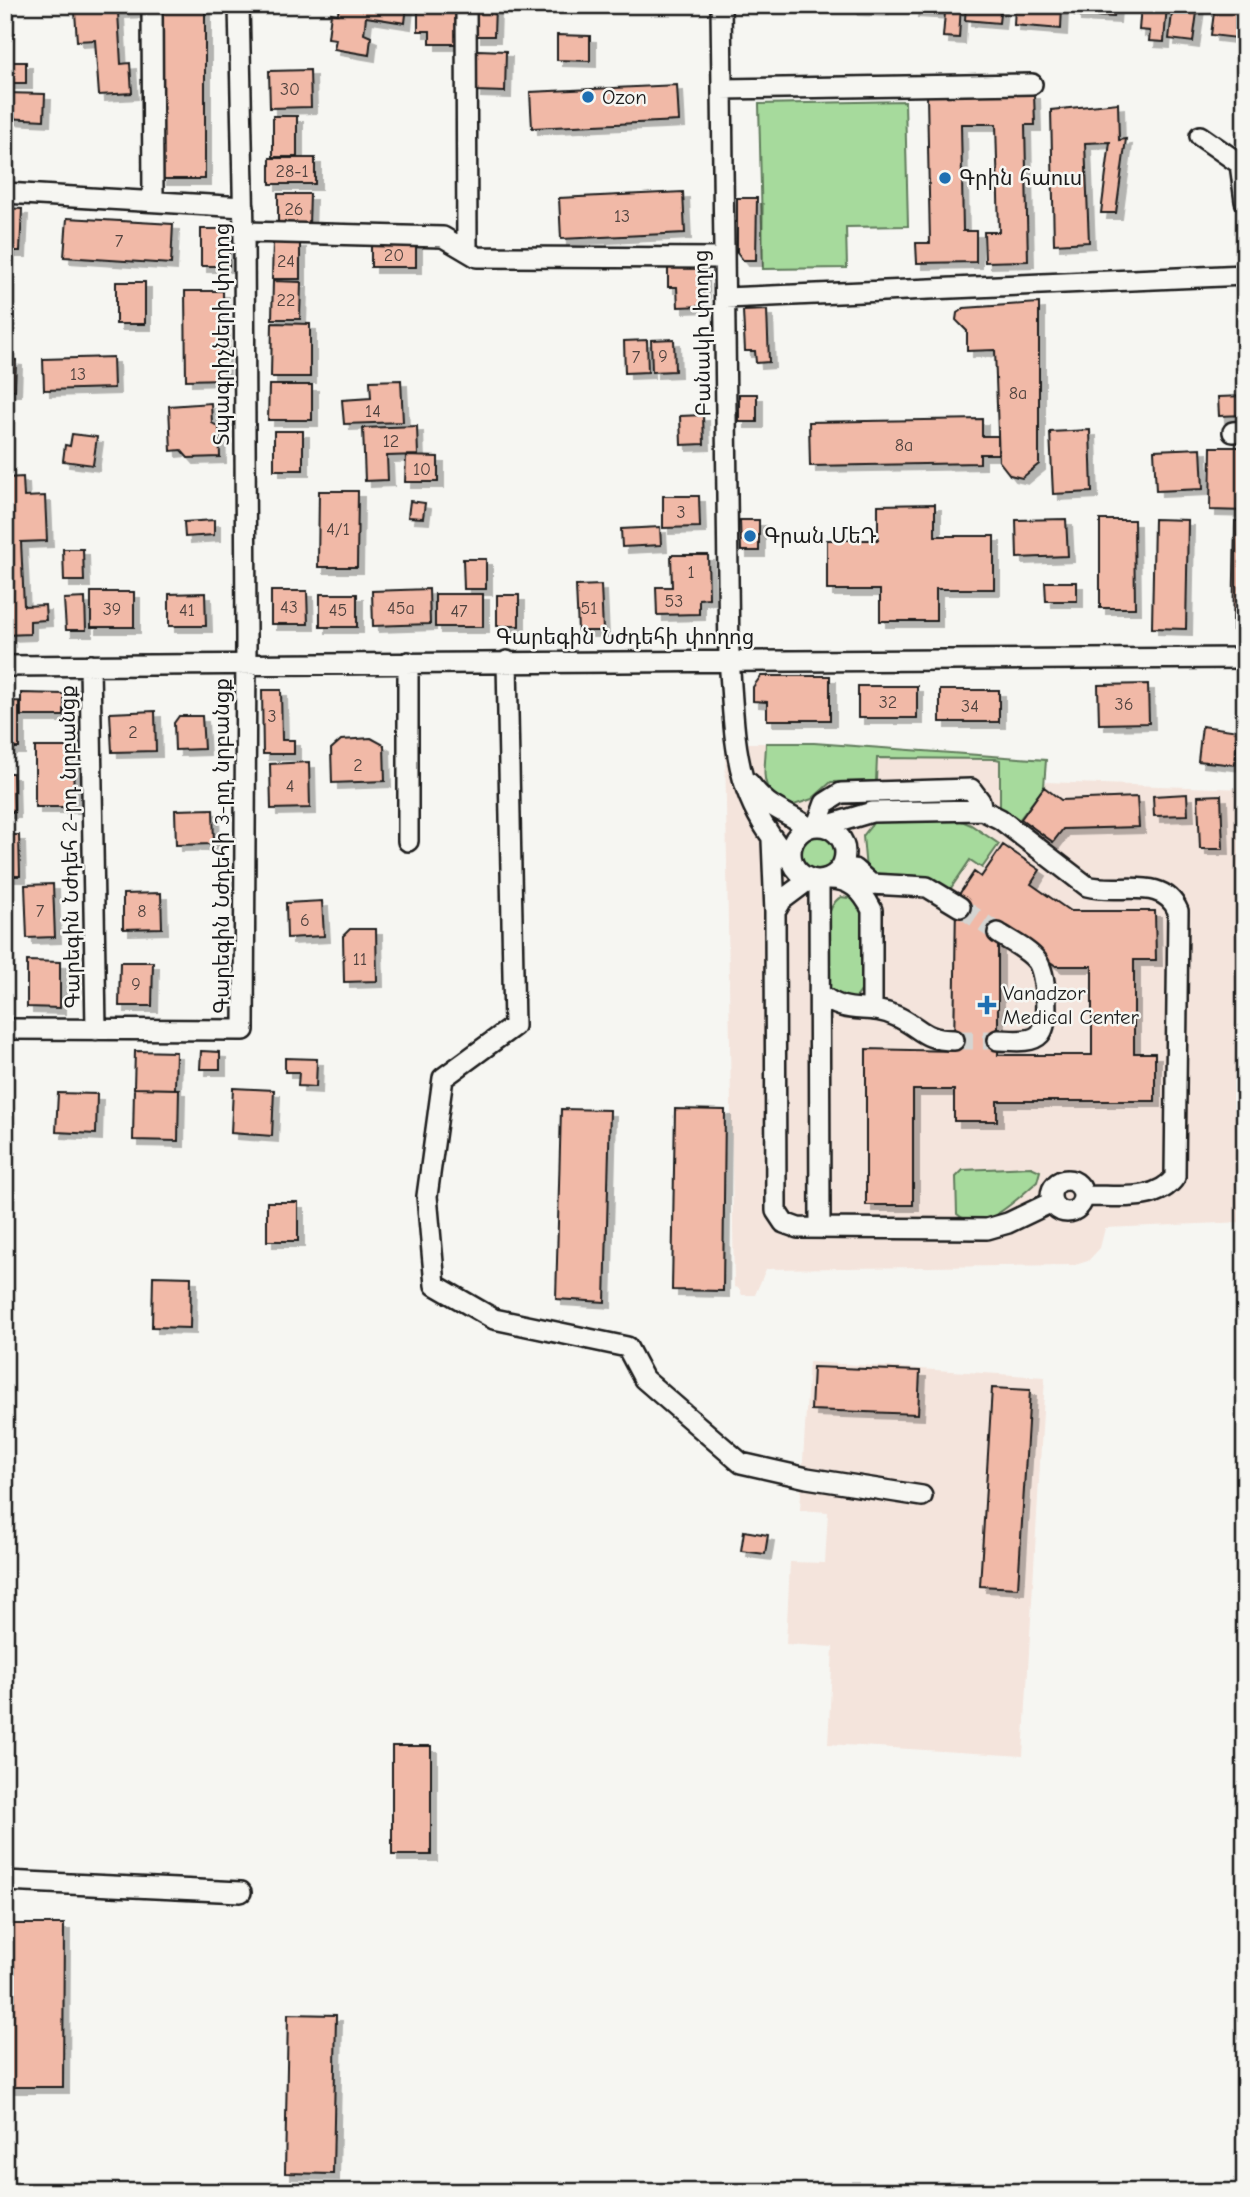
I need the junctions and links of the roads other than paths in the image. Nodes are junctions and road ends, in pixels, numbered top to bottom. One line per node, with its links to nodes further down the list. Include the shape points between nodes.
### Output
1 (152, 5): 9 (street)
2 (239, 5): 11 (street, Տպագրիչների փողոց)
3 (466, 5): 13 (street)
4 (720, 5): 6 (street, Բանակի փողոց)
5 (1032, 84): 6 (street)
6 (722, 89): 14 (street, Բանակի փողոց)
7 (1200, 136): 10 (street, via 1240,164)
8 (5, 193): 9 (street)
9 (153, 201): 11 (street)
10 (1245, 201)
11 (244, 206): 12 (street, Տպագրիչների փողոց)
12 (244, 232): 13 (street, via 443,237); 21 (street, Տպագրիչների փողոց)
13 (467, 249): 14 (street, via 477,257)
14 (724, 258): 16 (street, Բանակի փողոց)
15 (1245, 275): 16 (street)
16 (725, 298): 18 (street, Բանակի փողոց)
17 (1245, 658): 18 (street, Գարեգին Նժդեհի փողոց)
18 (729, 659): 19 (street, Գարեգին Նժդեհի փողոց); 24 (street, Բանակի փողոց)
19 (507, 661): 20 (street, Գարեգին Նժդեհի փողոց); 43 (street, via 514,1026 443,1078 427,1196 435,1285 494,1319 627,1347 644,1379 741,1463)
20 (408, 662): 21 (street, Գարեգին Նժդեհի փողոց); 27 (street)
21 (246, 663): 22 (street, Գարեգին Նժդեհի փողոց); 39 (street, Գարեգին Նժդեհի 3-րդ նրբանցք, via 244,1030)
22 (90, 665): 23 (street, Գարեգին Նժդեհի փողոց); 39 (street, Գարեգին Նժդեհ 2-րդ նրբանցք)
23 (5, 666)
24 (738, 767): 25 (street, via 762,800); 26 (street, Բանակի փողոց, via 747,796)
25 (817, 826): 28 (street, via 839,836); 29 (street, via 801,831 791,845); 42 (street, via 872,812 982,810 1087,886 1158,890 1172,897 1178,911 1175,1177 1166,1190 1155,1195 1084,1196 1073,1211 1061,1211 1052,1202 987,1229)
26 (772, 840): 29 (street); 32 (street)
27 (408, 841)
28 (845, 852): 30 (street, via 841,868); 31 (street, via 851,866 871,884 927,887)
29 (792, 862): 30 (street, via 796,870)
30 (819, 879): 32 (street, via 782,900); 34 (street); 35 (street, via 841,878 853,884 872,910)
31 (960, 907)
32 (775, 912): 42 (street, via 776,1211 784,1223)
33 (998, 933): 41 (street, via 1036,959 1042,970 1045,1025 1029,1040)
34 (819, 993): 36 (street); 38 (street)
35 (872, 1009): 36 (street); 40 (street, via 895,1016 934,1040)
36 (845, 1010): 38 (street)
37 (5, 1029): 39 (street)
38 (819, 1029): 42 (street)
39 (96, 1030)
40 (954, 1040)
41 (998, 1040)
42 (820, 1228)
43 (922, 1496)
44 (5, 1881): 45 (street)
45 (241, 1892)

